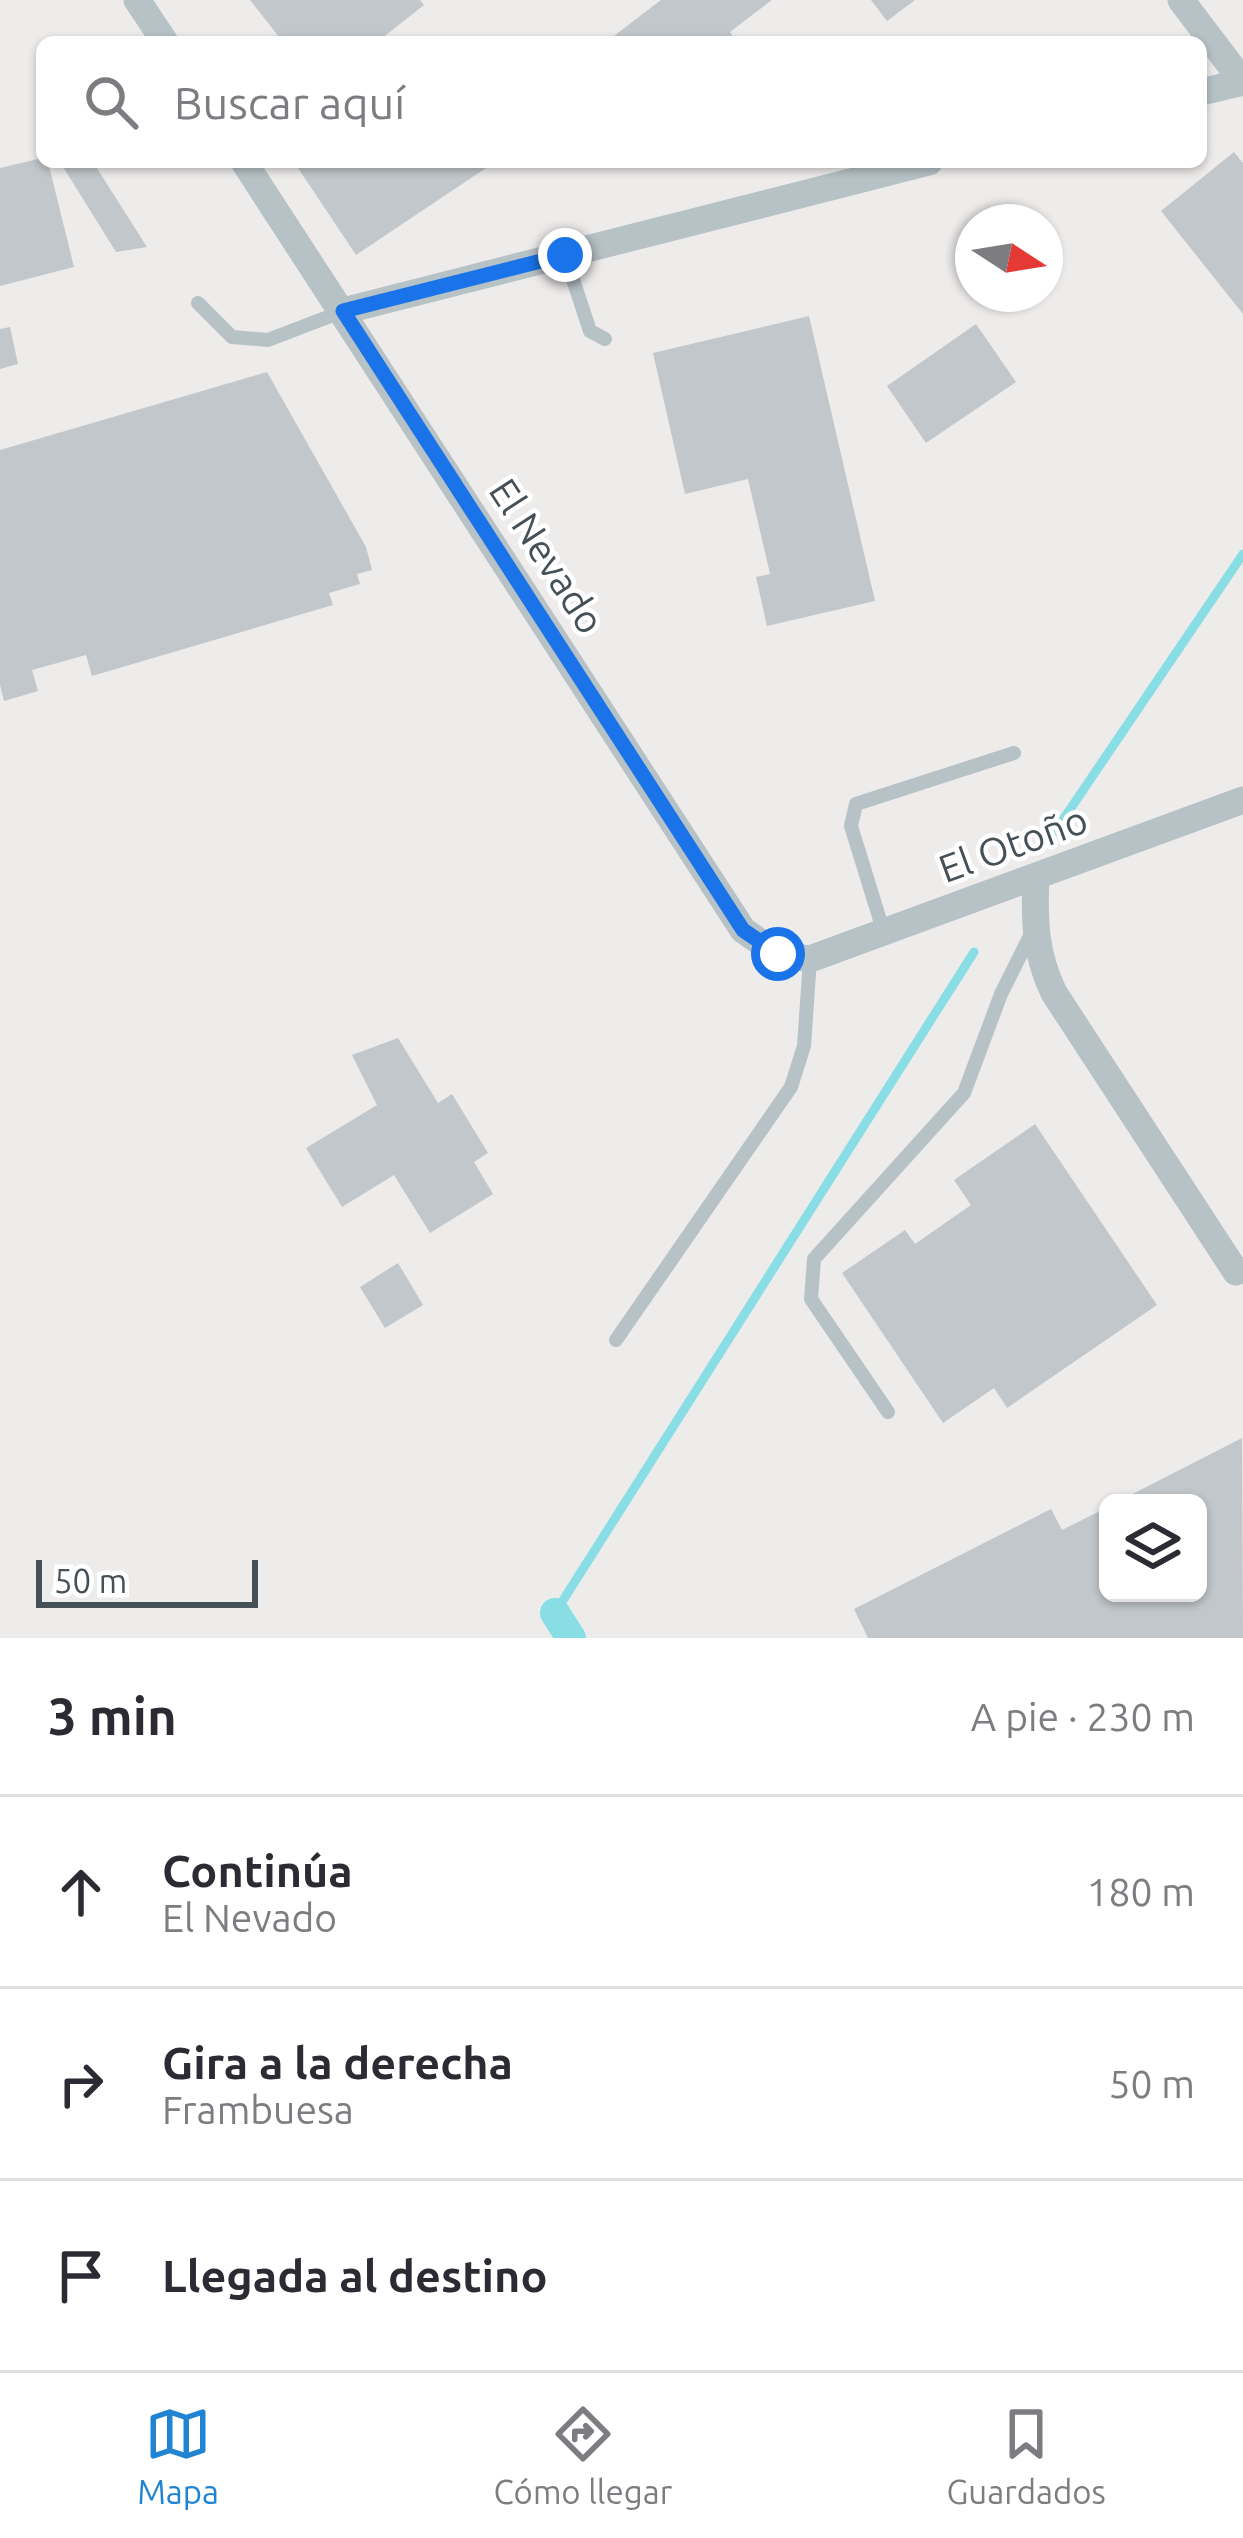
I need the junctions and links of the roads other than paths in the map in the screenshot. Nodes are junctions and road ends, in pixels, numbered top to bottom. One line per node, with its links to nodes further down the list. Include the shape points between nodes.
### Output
1 (137, 0): 3 (street)
2 (1181, 0): 4 (street)
3 (161, 36)
4 (1243, 82): 5 (street)
5 (1207, 91)
6 (248, 168): 10 (street, El Nevado)
7 (906, 168): 8 (street)
8 (565, 255): 10 (street); 11 (lane, via 590,331)
9 (198, 303): 10 (lane, via 232,337 268,340)
10 (343, 311): 17 (street, El Nevado, via 743,930 778,954)
11 (605, 339)
12 (1014, 753): 16 (lane, via 856,804 850,826)
13 (1243, 800): 14 (street, El Otoño)
14 (1036, 878): 15 (street); 16 (street, El Otoño)
15 (1033, 930): 18 (street, via 1054,993); 20 (lane, via 964,1093 814,1259 811,1299)
16 (884, 934): 17 (street, El Otoño)
17 (810, 959): 19 (lane, via 804,1046 791,1087)
18 (1239, 1277)
19 (616, 1340)
20 (888, 1412)

